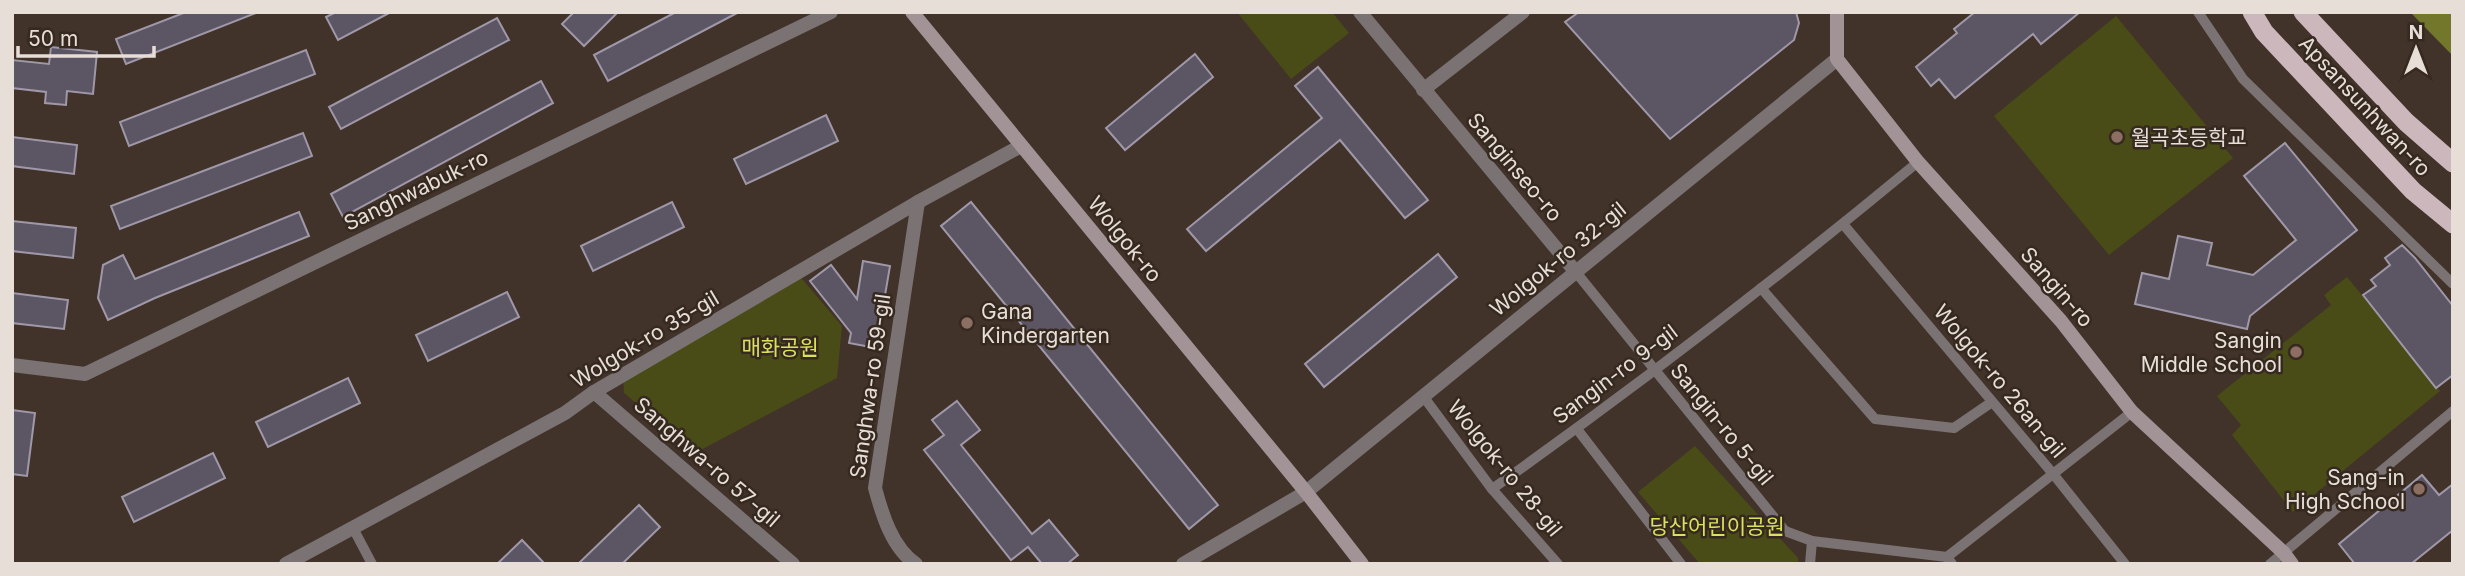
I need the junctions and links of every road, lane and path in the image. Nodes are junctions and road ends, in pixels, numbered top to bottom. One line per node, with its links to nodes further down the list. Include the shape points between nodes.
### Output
1 (831, 12): 20 (street, Sanghwabuk-ro, via 85,374)
2 (912, 12): 11 (main road, Wolgok-ro)
3 (1360, 12): 10 (street, Sanginseo-ro)
4 (1523, 12): 10 (street)
5 (1837, 12): 9 (main road)
6 (2198, 12): 18 (lane, via 2243,79)
7 (2252, 12): 16 (highway, Apsansunhwan-ro, via 2264,32 2413,191)
8 (2303, 12): 13 (highway, Apsansunhwan-ro, via 2406,122)
9 (1837, 59): 12 (main road, Sangin-ro); 17 (street, Wolgok-ro 32-gil)
10 (1423, 90): 17 (street, Sanginseo-ro)
11 (1021, 146): 14 (street, Wolgok-ro 35-gil); 30 (main road, Wolgok-ro)
12 (1919, 162): 15 (lane, Sangin-ro 9-gil); 25 (main road, Sangin-ro, via 2060,321)
13 (2453, 163)
14 (918, 202): 22 (street, Wolgok-ro 35-gil); 38 (street, Sanghwa-ro 59-gil, via 875,488 882,515 906,557)
15 (1843, 224): 19 (lane, Sangin-ro 9-gil); 24 (lane, Wolgok-ro 26an-gil)
16 (2453, 224)
17 (1575, 271): 21 (lane, Sangin-ro 5-gil); 23 (street, Wolgok-ro 32-gil)
18 (2453, 284)
19 (1760, 288): 21 (lane, Sangin-ro 9-gil); 24 (lane, via 1875,419 1954,429)
20 (12, 365)
21 (1653, 369): 27 (lane, Sangin-ro 9-gil); 32 (lane, Sangin-ro 5-gil, via 1785,531)
22 (594, 392): 31 (street, Wolgok-ro 35-gil, via 565,413); 37 (street, Sanghwa-ro 57-gil)
23 (1423, 396): 29 (lane, Wolgok-ro 28-gil); 30 (street, Wolgok-ro 32-gil)
24 (1992, 402): 28 (lane, Wolgok-ro 26an-gil)
25 (2132, 411): 28 (lane); 33 (main road, Sangin-ro)
26 (2453, 411): 33 (lane)
27 (1577, 429): 29 (lane, Sangin-ro 9-gil); 42 (lane)
28 (2054, 475): 34 (lane); 44 (lane, Wolgok-ro 26an-gil)
29 (1492, 489): 41 (lane, Wolgok-ro 28-gil)
30 (1306, 492): 39 (street); 40 (main road, Wolgok-ro)
31 (353, 528): 35 (street, Wolgok-ro 35-gil); 36 (lane)
32 (1812, 541): 34 (lane, Sangin-ro 5-gil); 43 (lane)
33 (2288, 558): 45 (lane)
34 (1949, 561)
35 (286, 564)
36 (372, 564)
37 (793, 564)
38 (916, 564)
39 (1183, 564)
40 (1362, 564)
41 (1558, 564)
42 (1681, 564)
43 (1811, 564)
44 (2124, 564)
45 (2270, 564)

